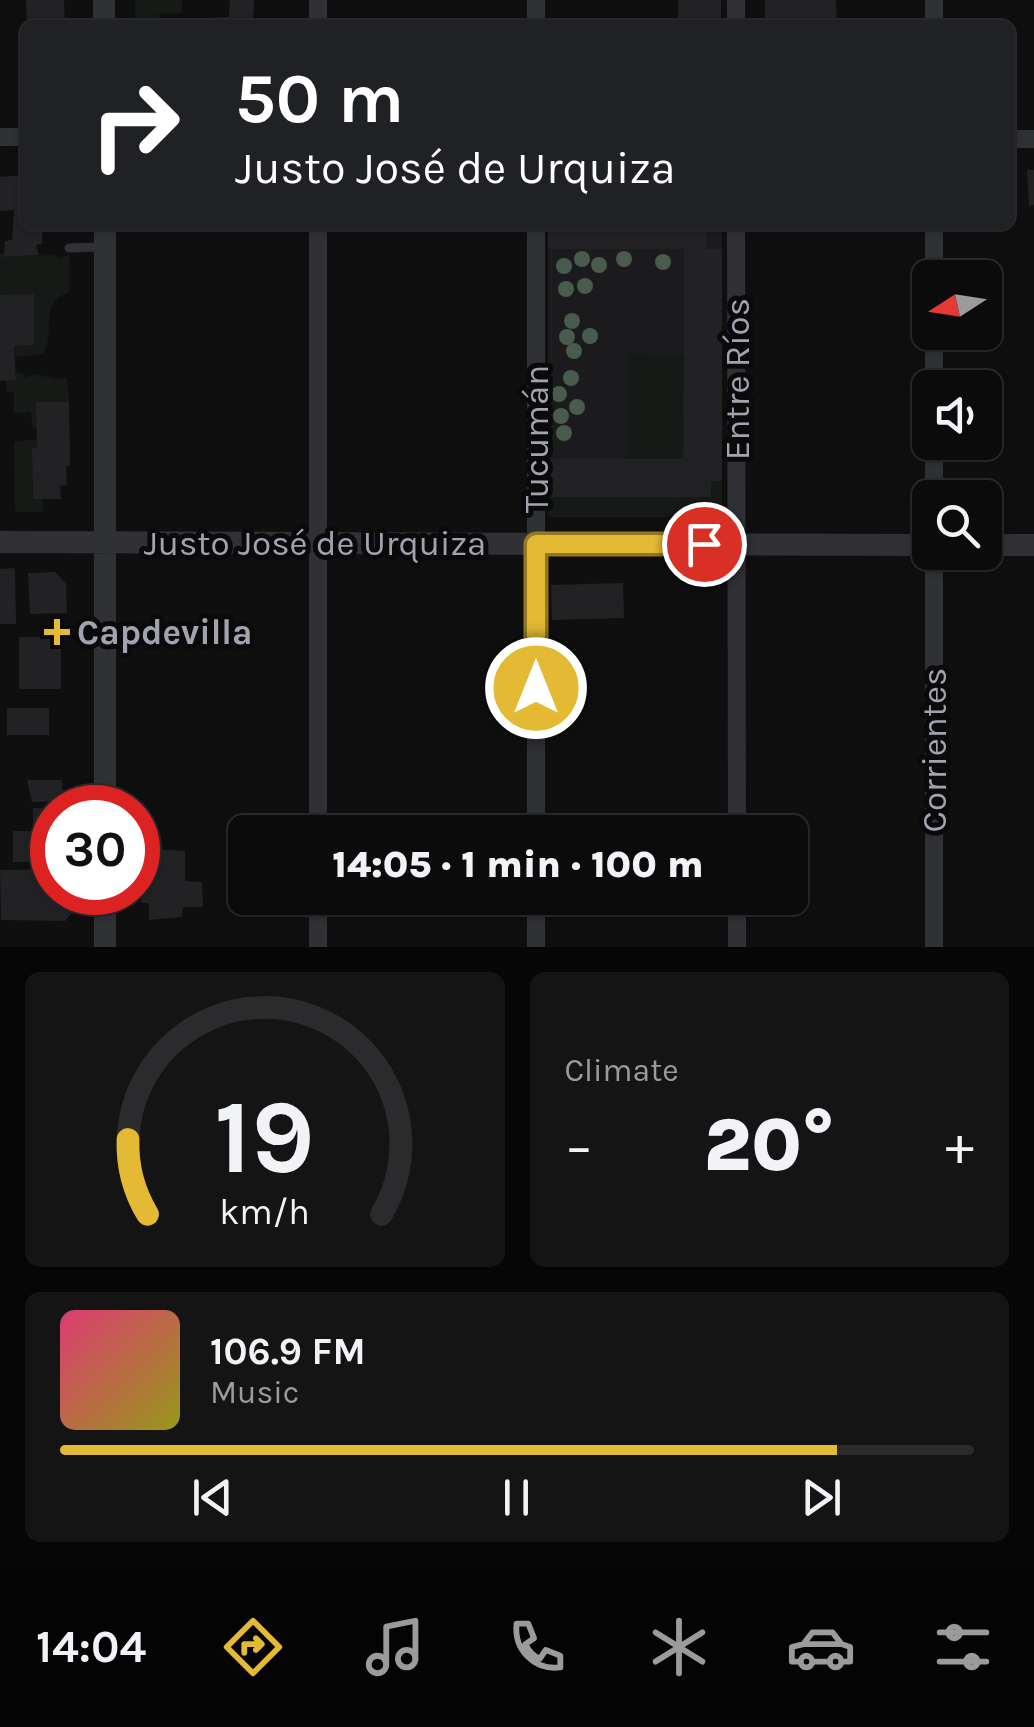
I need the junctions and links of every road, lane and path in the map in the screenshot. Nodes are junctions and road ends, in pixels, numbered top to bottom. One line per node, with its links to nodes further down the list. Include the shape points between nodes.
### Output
1 (318, 230): 10 (street)
2 (536, 230): 11 (street, Tucumán)
3 (736, 230): 12 (street, Entre Ríos)
4 (934, 230): 7 (street)
5 (105, 236): 6 (lane); 9 (street)
6 (70, 248)
7 (934, 260)
8 (0, 542): 9 (street, Justo José de Urquiza)
9 (105, 542): 10 (street, Justo José de Urquiza); 17 (street)
10 (318, 543): 11 (street, Justo José de Urquiza); 18 (street)
11 (536, 544): 12 (street, Justo José de Urquiza); 19 (street, Tucumán)
12 (737, 544): 13 (street, Justo José de Urquiza); 20 (street, Entre Ríos)
13 (912, 545)
14 (1002, 545): 15 (street)
15 (1034, 545)
16 (934, 570): 29 (street, Corrientes)
17 (105, 785)
18 (318, 815)
19 (536, 815)
20 (737, 815)
21 (105, 915): 25 (street)
22 (318, 915): 26 (street)
23 (536, 915): 27 (street)
24 (737, 915): 28 (street)
25 (105, 947)
26 (318, 947)
27 (536, 947)
28 (737, 947)
29 (934, 947)

